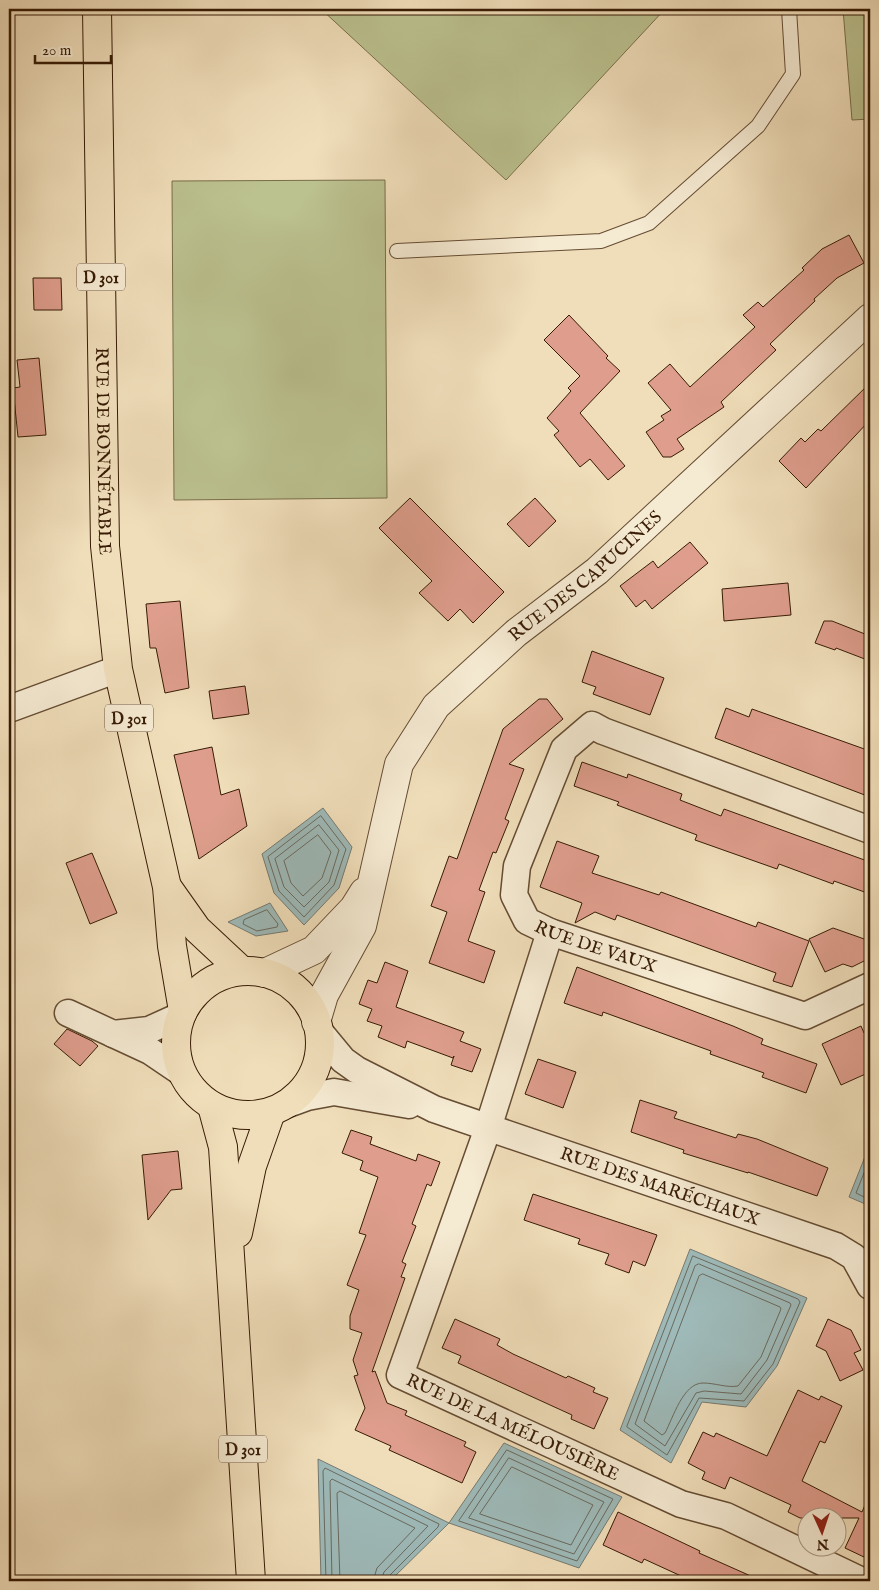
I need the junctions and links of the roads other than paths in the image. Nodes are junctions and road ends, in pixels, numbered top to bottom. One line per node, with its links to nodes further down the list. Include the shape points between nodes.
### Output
1 (97, 9): 5 (main road, RUE DE BONNÉTABLE / D 301, via 104,546)
2 (789, 9): 3 (lane, via 793,74 758,126 649,222 600,241)
3 (397, 251)
4 (870, 318): 8 (street, RUE DES CAPUCINES, via 597,571 516,633 436,706 398,764)
5 (118, 669): 6 (street); 9 (main road, RUE DE BONNÉTABLE / D 301)
6 (9, 709)
7 (870, 830): 10 (street, RUE DE VAUX, via 592,725 564,748 517,866 514,895 527,922)
8 (373, 878): 11 (street, RUE DES CAPUCINES, via 354,908 314,950); 15 (street, RUE DES CAPUCINES, via 362,926 324,995)
9 (167, 887): 11 (main road, RUE DE BONNÉTABLE / D 301, via 197,929); 14 (main road, RUE DE BONNÉTABLE / D 301)
10 (550, 932): 12 (street, RUE DE VAUX, via 805,1016); 21 (street, RUE DE LA MÉLOUSIÈRE)
11 (253, 972): 14 (main road, via 224,975 208,984 194,995); 15 (main road, via 286,982 303,997 314,1014)
12 (870, 986)
13 (68, 1013): 16 (street)
14 (182, 1013): 16 (street, via 149,1030); 17 (main road, via 176,1029)
15 (317, 1026): 19 (main road, via 319,1054 313,1074 303,1090); 20 (street, RUE DES MARÉCHAUX, via 343,1060 357,1070)
16 (112, 1034): 17 (street, via 150,1051)
17 (181, 1072): 18 (main road, via 194,1092)
18 (212, 1106): 19 (main road, via 231,1114 251,1115); 22 (main road, D 301, via 222,1147)
19 (278, 1108): 20 (street, RUE DES MARÉCHAUX, via 307,1097 334,1092); 22 (main road, D 301, via 252,1166)
20 (434, 1109): 21 (street, RUE DES MARÉCHAUX)
21 (488, 1128): 23 (street, RUE DES MARÉCHAUX, via 836,1246 854,1257); 25 (street, RUE DE LA MÉLOUSIÈRE, via 400,1375 681,1504 726,1516)
22 (231, 1263): 24 (main road, D 301)
23 (870, 1286)
24 (251, 1581)
25 (862, 1581)

